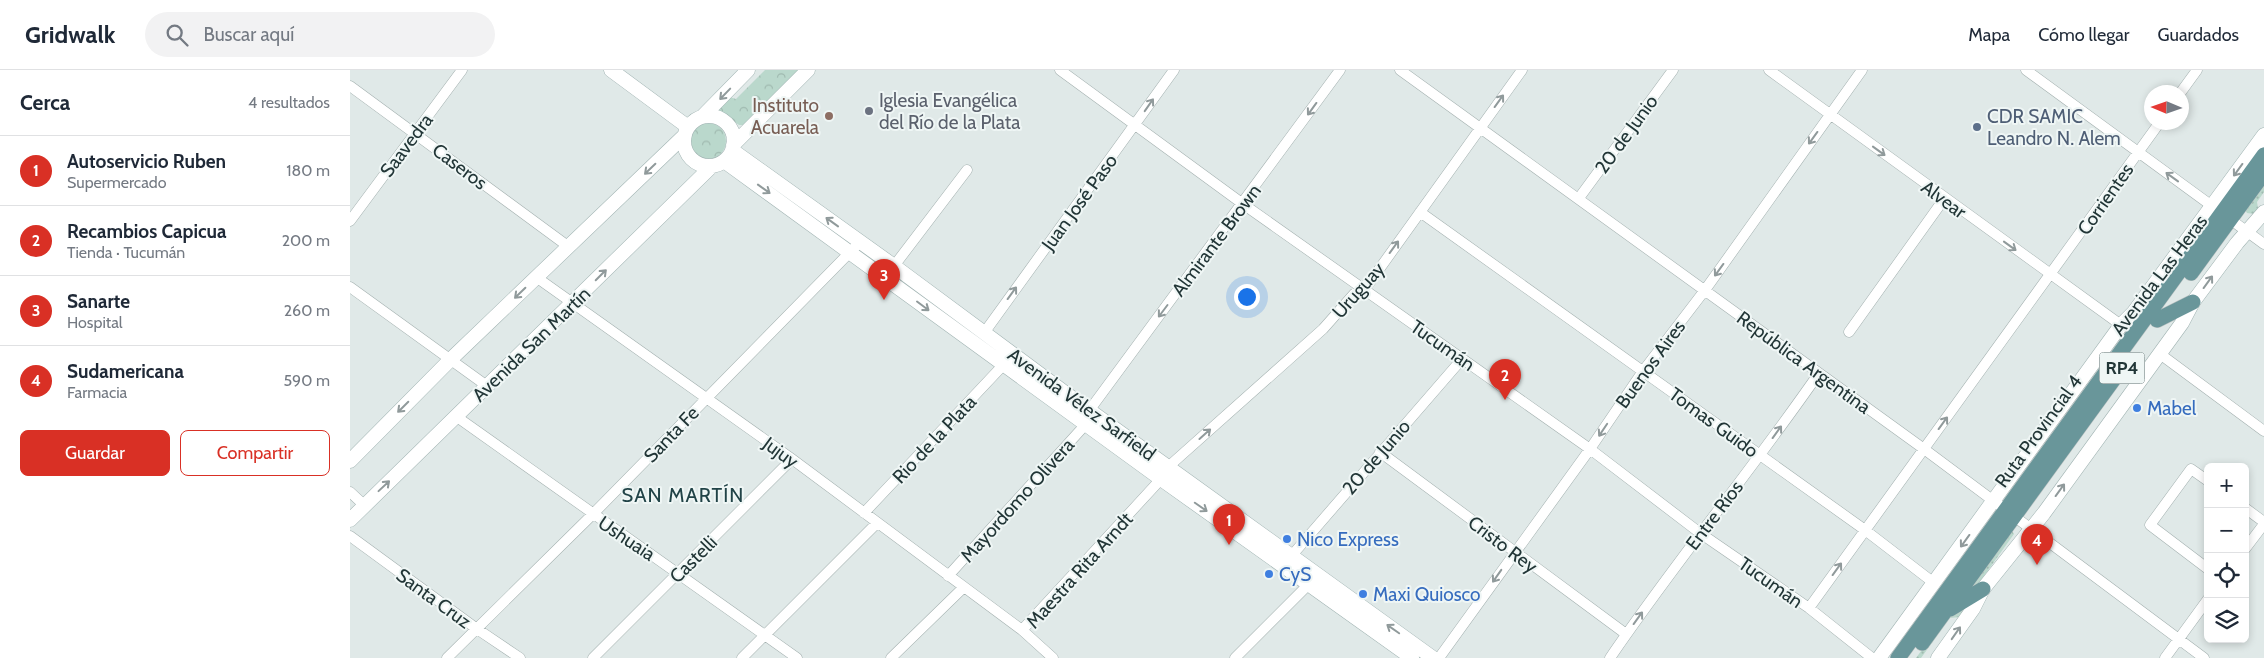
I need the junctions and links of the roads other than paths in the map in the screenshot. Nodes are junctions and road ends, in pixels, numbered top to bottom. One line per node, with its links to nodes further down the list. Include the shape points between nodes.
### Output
1 (462, 70): 23 (street, Saavedra)
2 (611, 70): 22 (main road)
3 (748, 70): 18 (main road, one-way to 18)
4 (808, 70): 27 (main road, Avenida San Martín)
5 (1060, 70): 19 (street, Tucumán)
6 (1174, 70): 19 (street, Juan José Paso, one-way to 6)
7 (1340, 70): 32 (street, Almirante Brown, one-way to 32)
8 (1400, 70): 20 (street, República Argentina)
9 (1522, 70): 20 (street, Uruguay, one-way to 9)
10 (1672, 70): 30 (street, 20 de Junio)
11 (1769, 70): 17 (street, Alvear)
12 (1862, 70): 17 (street, Buenos Aires)
13 (2197, 70): 15 (street)
14 (2032, 72): 25 (street)
15 (2186, 85)
16 (350, 86): 23 (street, Caseros)
17 (1830, 115): 31 (street, Alvear, one-way to 31); 46 (street, Buenos Aires, one-way to 46)
18 (702, 117): 22 (main road); 27 (main road, via 719,119 726,124 733,137)
19 (1135, 126): 32 (street, Tucumán); 51 (street, Juan José Paso, one-way to 19)
20 (1480, 128): 30 (street, República Argentina); 33 (street, Uruguay)
21 (2154, 130): 25 (street, Corrientes)
22 (686, 131): 27 (main road, via 686,152 697,164); 39 (main road, one-way to 39)
23 (415, 133): 36 (street, Saavedra); 39 (street, Caseros)
24 (2264, 135): 35 (main road, Avenida Las Heras, one-way to 35)
25 (2138, 152): 35 (street, one-way to 25); 42 (street, Corrientes)
26 (2264, 155): 35 (main road, Ruta Provincial 4 / RP4)
27 (725, 156): 40 (main road, Avenida Vélez Sarfield); 48 (main road, Avenida San Martín, one-way to 27)
28 (967, 170): 41 (street)
29 (2264, 173): 35 (main road, Ruta Provincial 4 / RP4)
30 (1579, 198): 46 (street, República Argentina)
31 (1944, 199): 42 (street, Alvear, one-way to 42); 52 (street)
32 (1243, 204): 45 (street, Tucumán); 62 (street, Almirante Brown, one-way to 62)
33 (1420, 212): 45 (street, Uruguay, one-way to 33); 58 (street, Tomas Guido)
34 (2264, 212): 37 (main road)
35 (2221, 213): 37 (street); 49 (main road, Ruta Provincial 4 / RP4); 50 (main road, Avenida Las Heras); 77 (main road, Ruta Provincial 4 / RP4)
36 (350, 221)
37 (2247, 232): 38 (street); 47 (main road, one-way to 37)
38 (2264, 244)
39 (569, 247): 43 (main road)
40 (856, 247): 41 (main road, Avenida Vélez Sarfield); 57 (main road, Avenida Vélez Sarfield, one-way to 57); 61 (street, Santa Fe)
41 (894, 266): 51 (main road, Avenida Vélez Sarfield)
42 (2051, 276): 50 (street, Alvear); 67 (street, Corrientes, one-way to 42)
43 (536, 278): 48 (street, Jujuy); 56 (main road, one-way to 56)
44 (350, 287): 56 (street)
45 (1362, 289): 55 (street, Tucumán); 72 (street, Uruguay, one-way to 45, via 1323,330)
46 (1705, 290): 58 (street, Buenos Aires); 59 (street, República Argentina)
47 (2194, 302): 49 (main road); 54 (main road)
48 (572, 304): 60 (main road, Avenida San Martín); 61 (street, Jujuy)
49 (2157, 320): 77 (main road, Ruta Provincial 4 / RP4)
50 (2121, 325): 77 (main road, Avenida Las Heras)
51 (984, 332): 53 (main road, Avenida Vélez Sarfield)
52 (1849, 332)
53 (1013, 354): 57 (street, Rio de la Plata); 62 (main road, Avenida Vélez Sarfield)
54 (2160, 354): 65 (street); 85 (main road, one-way to 54)
55 (1462, 359): 66 (street, Tucumán); 68 (street, 20 de Junio)
56 (450, 360): 60 (street); 71 (main road, one-way to 71)
57 (1004, 365): 64 (main road, Avenida Vélez Sarfield); 79 (street, Rio de la Plata)
58 (1643, 371): 66 (street, Buenos Aires, one-way to 66); 69 (street, Tomas Guido)
59 (1819, 373): 67 (street, República Argentina); 69 (street, Entre Ríos, one-way to 59)
60 (487, 386): 63 (main road, Avenida San Martín)
61 (706, 398): 70 (street, Jujuy); 80 (street, Santa Fe)
62 (1090, 410): 64 (street); 72 (main road, Avenida Vélez Sarfield)
63 (457, 417): 76 (main road, Avenida San Martín, one-way to 63); 80 (street, Ushuaia)
64 (1086, 424): 74 (main road, Avenida Vélez Sarfield); 93 (street, Mayordomo Olivera)
65 (2264, 431)
66 (1590, 449): 86 (street, Tucumán); 89 (street, Buenos Aires)
67 (1924, 450): 77 (street, República Argentina); 84 (street, Corrientes)
68 (1380, 452): 89 (street, Cristo Rey); 90 (street, 20 de Junio)
69 (1760, 455): 84 (street, Tomas Guido); 86 (street, Entre Ríos)
70 (792, 460): 79 (street, Jujuy); 92 (street, Castelli)
71 (350, 461)
72 (1168, 467): 74 (street, Uruguay); 90 (main road, Avenida Vélez Sarfield)
73 (2204, 478): 91 (street, via 2191,469 2150,525)
74 (1161, 479): 90 (main road, Avenida Vélez Sarfield, one-way to 90); 102 (street, Maestra Rita Arndt)
75 (350, 492): 76 (street)
76 (364, 504): 81 (main road, Avenida San Martín)
77 (2004, 509): 85 (street, República Argentina); 95 (main road, Avenida Las Heras, one-way to 95); 100 (main road, Ruta Provincial 4 / RP4); 120 (main road, Ruta Provincial 4 / RP4)
78 (2249, 511): 83 (street)
79 (864, 513): 82 (street, Jujuy)
80 (593, 514): 92 (street, Ushuaia); 101 (street, Santa Fe)
81 (350, 520)
82 (877, 523): 93 (street, Jujuy); 104 (street)
83 (2264, 523): 88 (street)
84 (1865, 530): 95 (street, Tomas Guido); 99 (street, Corrientes, one-way to 84)
85 (2031, 530): 97 (main road); 105 (street, República Argentina)
86 (1700, 533): 99 (street, Tucumán); 103 (street, Entre Ríos, one-way to 86)
87 (350, 536): 101 (street, Santa Cruz)
88 (2249, 543)
89 (1514, 553): 103 (street, Cristo Rey); 116 (street, Buenos Aires, one-way to 116)
90 (1288, 561): 94 (main road, Avenida Vélez Sarfield)
91 (2204, 566)
92 (680, 573): 104 (street, Ushuaia); 108 (street, Castelli)
93 (948, 576): 96 (street, Jujuy)
94 (1313, 579): 113 (street); 114 (main road, Avenida Vélez Sarfield); 115 (main road, Avenida Vélez Sarfield, one-way to 94)
95 (1934, 583): 119 (main road, Avenida Las Heras)
96 (964, 588): 102 (street, Jujuy); 111 (street, Mayordomo Olivera)
97 (1983, 589): 100 (main road); 122 (main road, one-way to 97, via 1973,609)
98 (2204, 604): 105 (street)
99 (1809, 608): 118 (street, Tucumán)
100 (1944, 612): 121 (main road, Ruta Provincial 4 / RP4)
101 (477, 629): 106 (street, Santa Fe); 107 (street, Santa Cruz)
102 (1022, 630): 112 (street, Maestra Rita Arndt)
103 (1626, 634): 117 (street, Entre Ríos)
104 (765, 635): 109 (street); 110 (street, Ushuaia)
105 (2178, 640): 123 (street); 124 (street, República Argentina)
106 (447, 658)
107 (520, 658)
108 (593, 658)
109 (742, 658)
110 (797, 658)
111 (892, 658)
112 (1053, 658)
113 (1235, 658)
114 (1412, 658)
115 (1433, 658)
116 (1439, 658)
117 (1610, 658)
118 (1872, 658)
119 (1879, 658)
120 (1898, 658)
121 (1910, 658)
122 (1938, 658)
123 (2165, 658)
124 (2204, 658)

